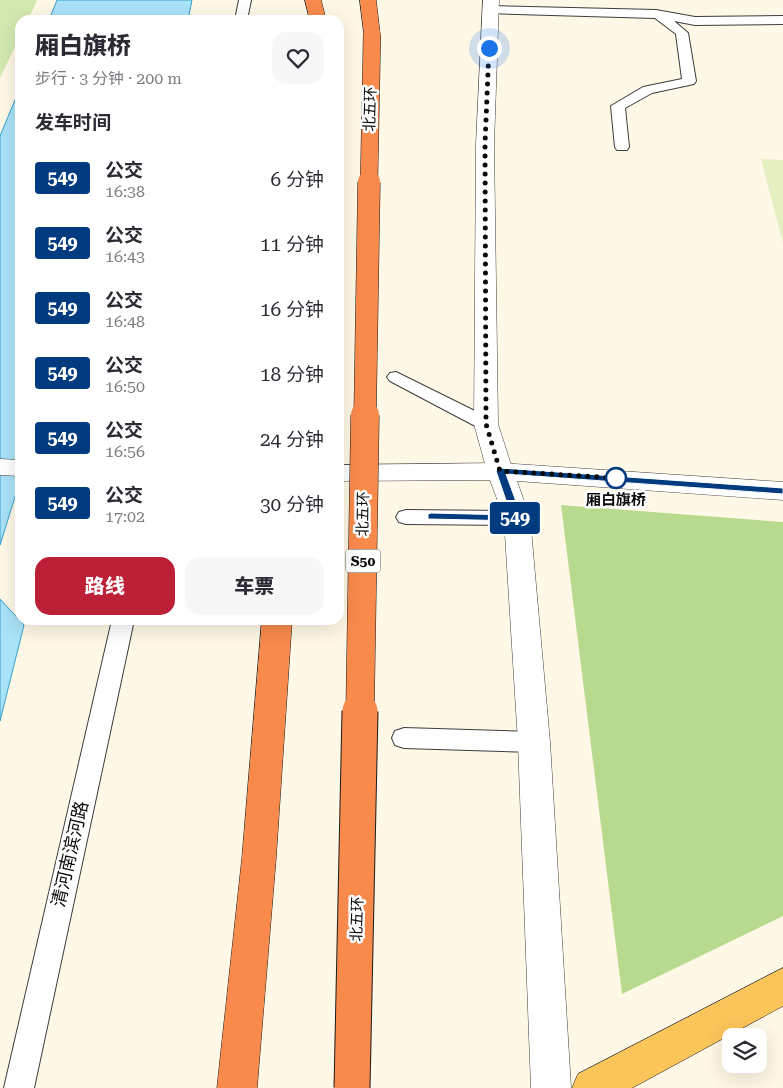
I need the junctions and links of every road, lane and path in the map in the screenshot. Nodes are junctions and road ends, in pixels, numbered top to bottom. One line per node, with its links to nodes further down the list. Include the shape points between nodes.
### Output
1 (244, 0): 8 (lane)
2 (313, 0): 9 (highway)
3 (321, 0): 10 (highway)
4 (368, 0): 29 (highway, 北五环 / S50, bridge, via 372,34 359,860)
5 (653, 0): 7 (lane)
6 (491, 5): 7 (lane); 14 (street, via 485,144)
7 (656, 14): 11 (lane, via 695,21); 12 (lane, via 682,32 689,81 648,90 618,106)
8 (242, 15)
9 (318, 15)
10 (320, 15)
11 (783, 20)
12 (622, 147)
13 (396, 377): 14 (lane)
14 (486, 424): 17 (street)
15 (0, 467): 16 (street)
16 (15, 468)
17 (500, 471): 18 (street); 19 (street); 21 (street)
18 (344, 473)
19 (783, 491)
20 (406, 517): 21 (lane)
21 (517, 518): 25 (street)
22 (123, 625): 27 (lane, 清河南滨河路)
23 (277, 625): 28 (highway)
24 (404, 738): 25 (lane)
25 (534, 742): 30 (street)
26 (783, 986): 31 (main road)
27 (19, 1088)
28 (237, 1088)
29 (352, 1088)
30 (551, 1088)
31 (592, 1088)

